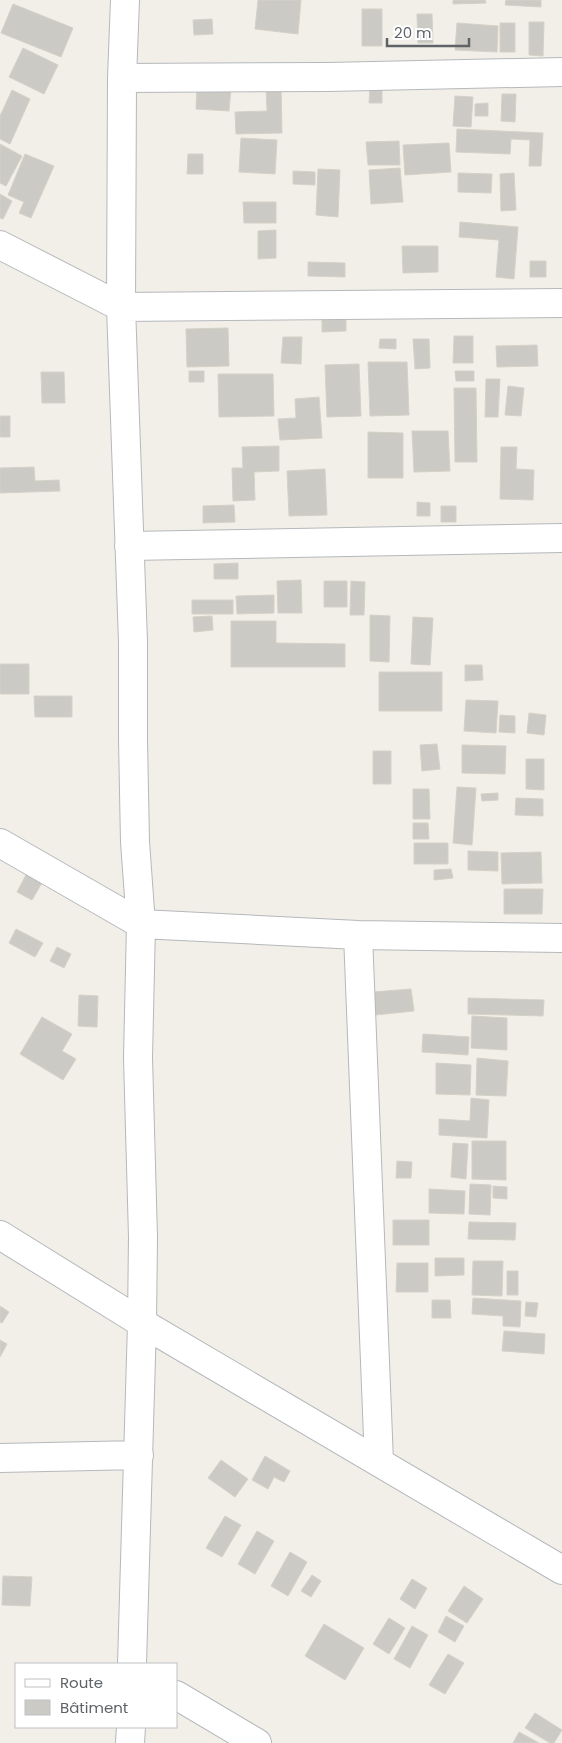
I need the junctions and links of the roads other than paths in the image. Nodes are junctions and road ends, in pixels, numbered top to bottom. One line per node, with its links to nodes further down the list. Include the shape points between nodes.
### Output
1 (125, 0): 3 (street)
2 (562, 72): 3 (street)
3 (122, 78): 6 (street)
4 (0, 245): 6 (street)
5 (562, 302): 6 (street)
6 (121, 307): 8 (street)
7 (562, 538): 8 (street)
8 (129, 546): 10 (street, via 135,842)
9 (0, 843): 10 (street)
10 (141, 924): 11 (street); 14 (street, via 138,1058 142,1153)
11 (358, 935): 12 (street); 17 (street)
12 (562, 938)
13 (0, 1235): 14 (street)
14 (142, 1323): 15 (street); 17 (street)
15 (139, 1454): 16 (street); 19 (street)
16 (0, 1458)
17 (380, 1462): 18 (street)
18 (562, 1570)
19 (132, 1663)
20 (178, 1697): 23 (street)
21 (131, 1728): 22 (street)
22 (130, 1743)
23 (257, 1743)

